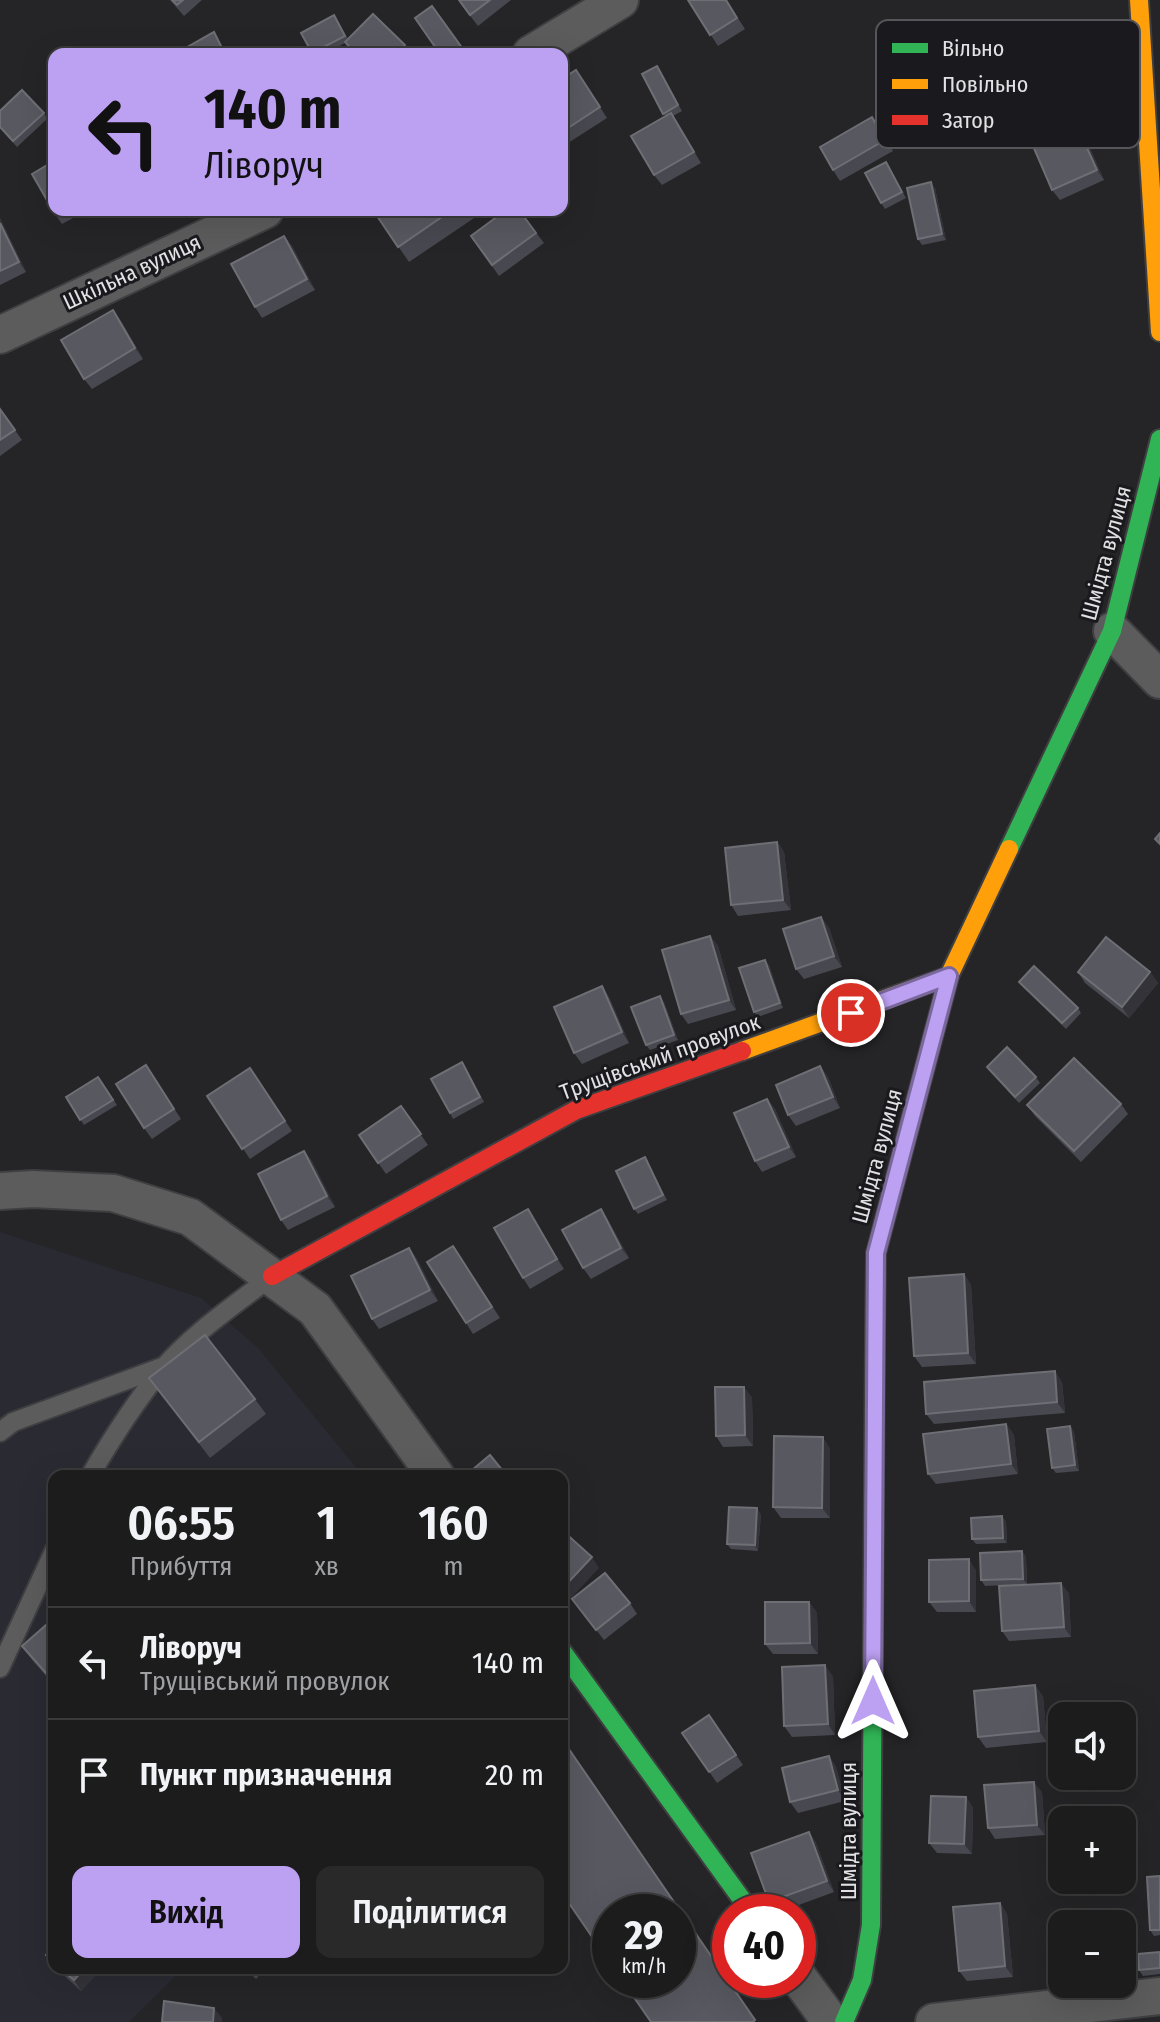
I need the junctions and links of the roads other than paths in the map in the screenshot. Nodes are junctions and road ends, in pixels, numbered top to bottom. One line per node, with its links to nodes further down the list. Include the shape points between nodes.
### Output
1 (620, 0): 3 (street)
2 (1139, 0): 5 (street)
3 (541, 48)
4 (252, 216): 6 (street, Шкільна вулиця)
5 (1160, 332)
6 (0, 335)
7 (1160, 439): 8 (street, Шмідта вулиця)
8 (1112, 631): 9 (street); 10 (street, Шмідта вулиця)
9 (1160, 680)
10 (949, 976): 12 (street, Трущівський провулок, via 576,1110); 24 (street, Шмідта вулиця, via 876,1253 871,1925 862,1980)
11 (0, 1191): 12 (street, via 113,1193 190,1217)
12 (272, 1276): 13 (lane); 16 (street, via 315,1309)
13 (165, 1366): 14 (lane, via 13,1422); 15 (lane, via 122,1421)
14 (0, 1432)
15 (93, 1470)
16 (432, 1470)
17 (48, 1564): 19 (lane)
18 (568, 1659): 20 (street)
19 (0, 1668)
20 (738, 1894)
21 (1160, 1996): 25 (street)
22 (813, 1998): 23 (street)
23 (831, 2022)
24 (844, 2022)
25 (934, 2022)

